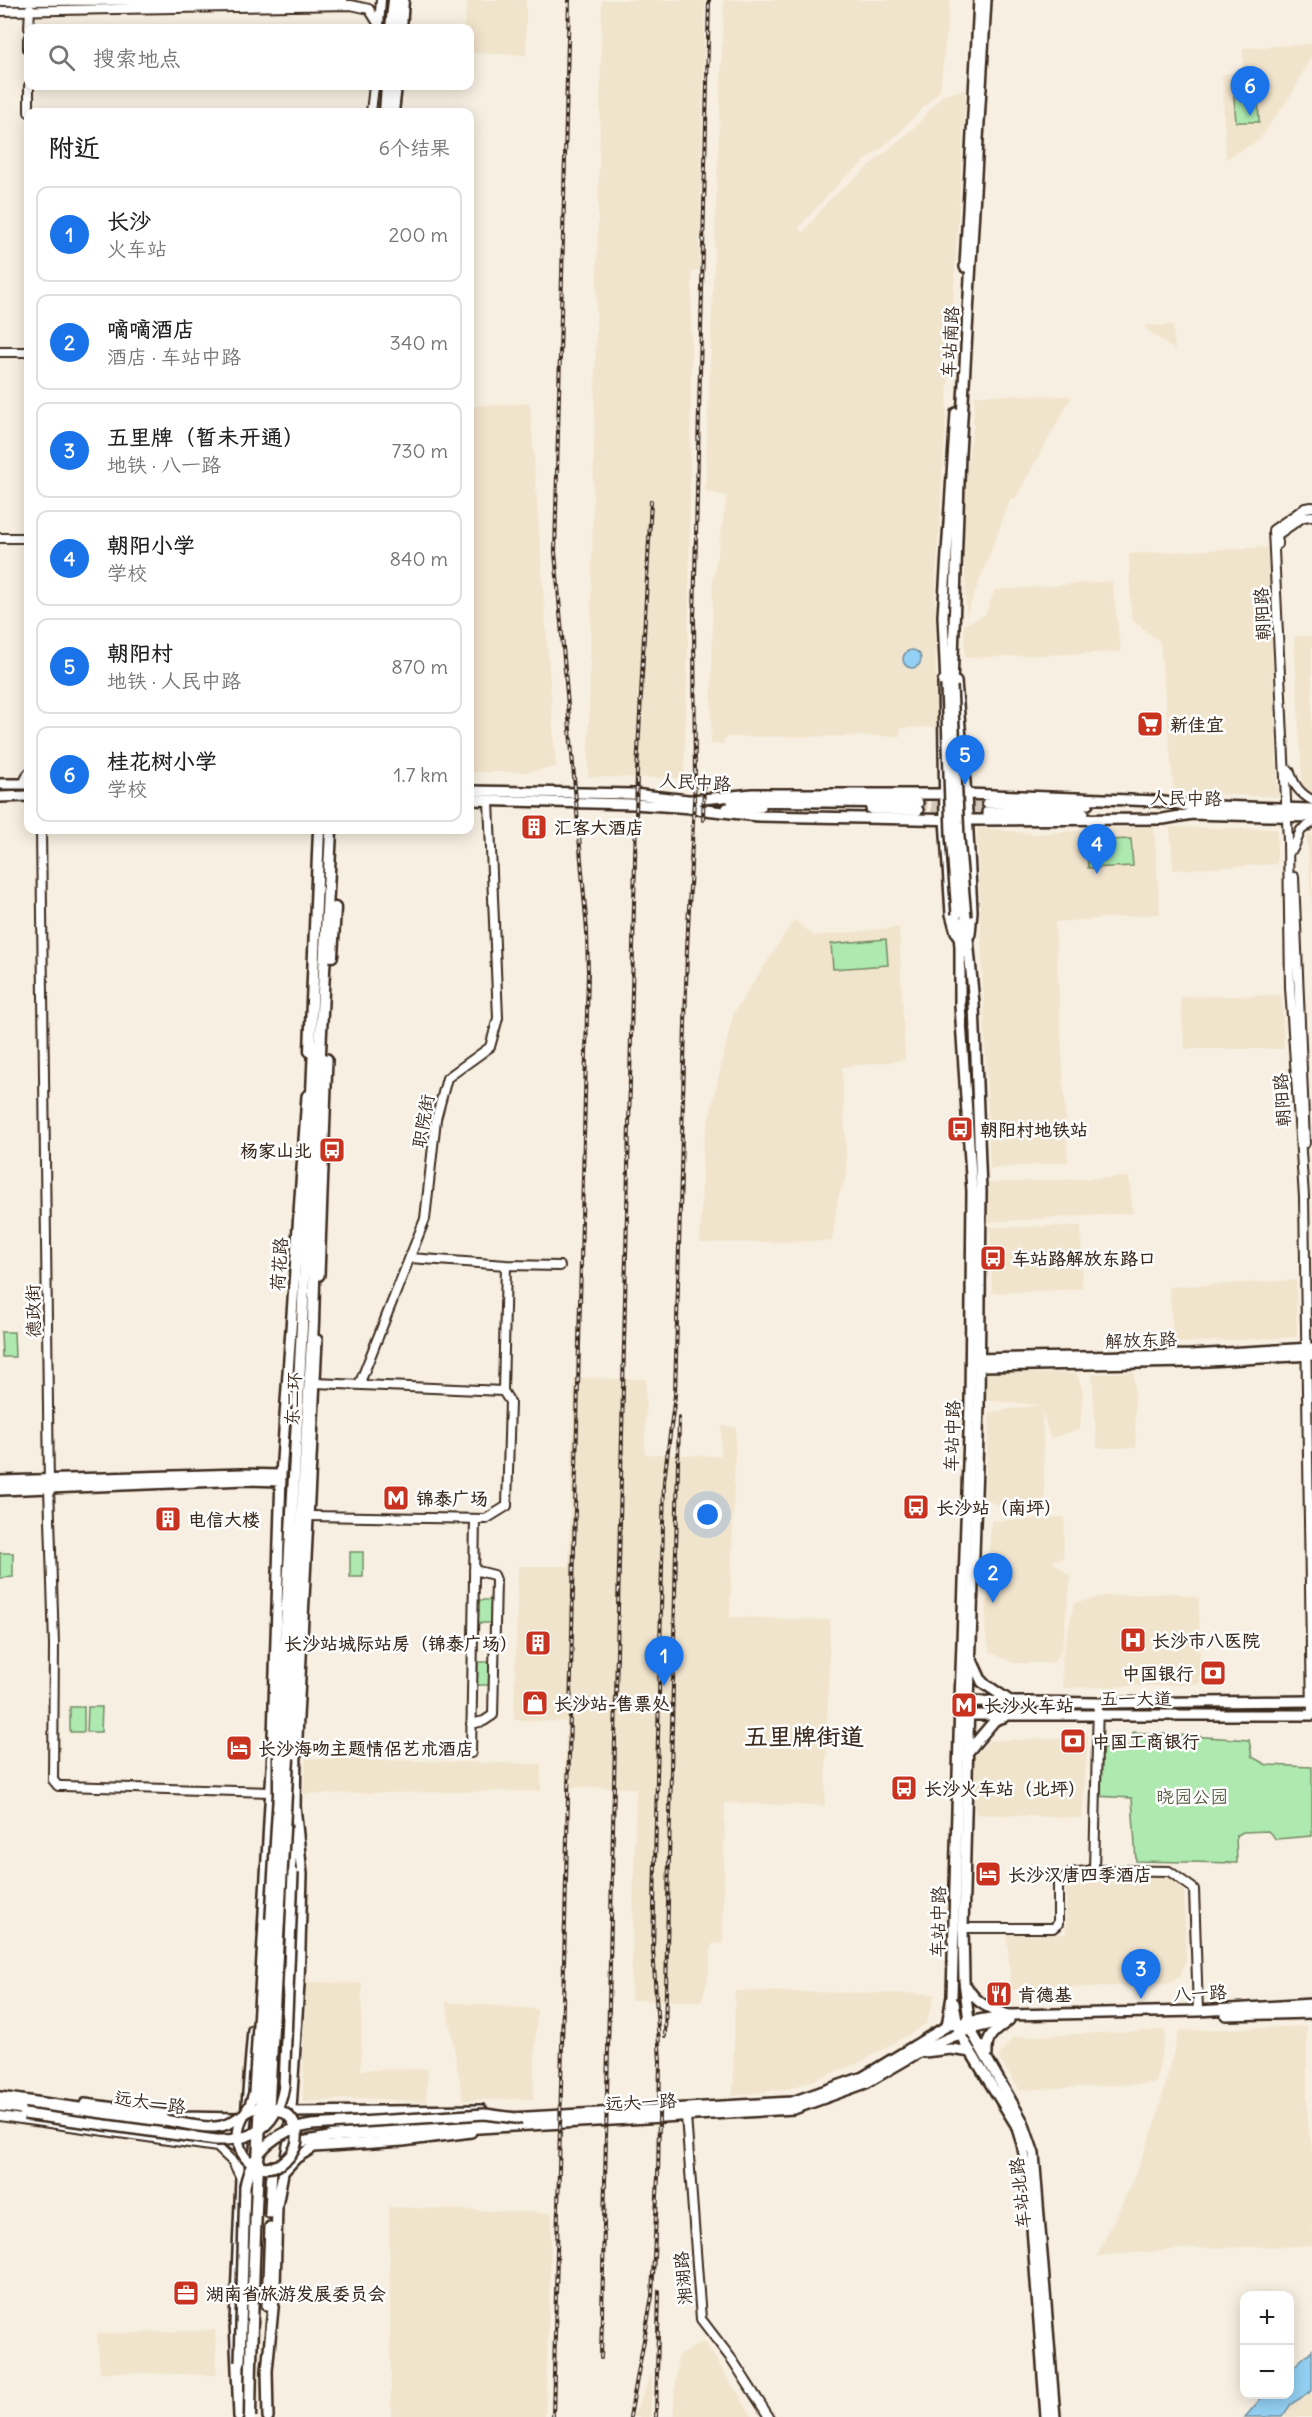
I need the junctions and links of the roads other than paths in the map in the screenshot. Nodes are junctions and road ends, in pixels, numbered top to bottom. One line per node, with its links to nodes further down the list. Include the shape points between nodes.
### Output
1 (343, 0): 8 (street)
2 (381, 0): 13 (street)
3 (394, 0): 14 (highway)
4 (403, 0): 15 (highway)
5 (979, 0): 31 (main road, 车站南路, via 950,493)
6 (986, 0): 30 (main road, 车站南路, via 960,453)
7 (0, 1): 8 (street)
8 (32, 1): 10 (street)
9 (0, 11): 10 (street)
10 (30, 11): 11 (street); 12 (street, via 351,5 369,9)
11 (29, 24)
12 (377, 24)
13 (379, 24)
14 (392, 24)
15 (401, 24)
16 (29, 90): 20 (street)
17 (374, 90): 21 (street)
18 (387, 90): 22 (highway)
19 (396, 90): 23 (highway)
20 (29, 108)
21 (371, 108)
22 (385, 108)
23 (393, 108)
24 (0, 352): 25 (street)
25 (24, 352)
26 (1312, 507): 49 (street, 朝阳路, via 1273,530)
27 (1312, 516): 33 (street, 朝阳路, via 1303,517 1277,535)
28 (24, 537): 29 (street)
29 (0, 538)
30 (953, 659): 32 (main road, 车站南路); 38 (main road)
31 (945, 666): 32 (main road, 车站南路); 37 (main road)
32 (949, 685): 60 (main road, 车站中路, bridge, via 951,834)
33 (1289, 770): 42 (street, via 1296,788); 49 (street, 朝阳路)
34 (2, 784): 35 (main road)
35 (24, 784)
36 (474, 791): 44 (main road, 人民中路, via 633,794)
37 (944, 794): 38 (main road); 44 (main road, via 753,794); 51 (main road)
38 (966, 794): 48 (main road, via 1155,801); 52 (main road)
39 (0, 796): 40 (main road)
40 (24, 796)
41 (474, 800): 43 (main road, 人民中路)
42 (1312, 800)
43 (489, 801): 44 (main road, 人民中路); 66 (street, 职院街, via 498,1018 490,1047 447,1078 436,1119 425,1218)
44 (690, 804): 45 (main road, 人民中路); 51 (main road, via 758,816)
45 (918, 807)
46 (987, 807): 48 (main road, 人民中路)
47 (1312, 809): 49 (main road, 人民中路)
48 (1190, 810): 49 (main road, 人民中路); 52 (main road, via 1163,819)
49 (1288, 812): 50 (main road, 人民中路); 59 (street, 朝阳路); 69 (street, 朝阳路, via 1290,987 1304,1197)
50 (1312, 817)
51 (945, 819): 52 (main road); 60 (main road, via 951,915)
52 (967, 819): 60 (main road, via 972,911)
53 (1312, 823): 59 (street, via 1301,830)
54 (40, 834): 78 (street, 德政街)
55 (319, 834): 62 (highway)
56 (325, 834): 61 (highway)
57 (331, 834): 61 (highway)
58 (338, 834): 63 (highway)
59 (1293, 849): 69 (street, 朝阳路, via 1308,1197)
60 (964, 945): 70 (main road, 车站中路, via 960,1005 972,1191); 70 (main road, 车站中路, via 974,1004 981,1191)
61 (317, 1041): 64 (highway, 东二环); 65 (highway, 东二环)
62 (310, 1055): 64 (highway); 75 (main road, 荷花路)
63 (327, 1059): 65 (highway); 71 (main road)
64 (310, 1106): 74 (highway, 东二环)
65 (320, 1114): 92 (highway, 东二环, via 313,1333)
66 (410, 1258): 67 (street); 72 (street, 职院街)
67 (506, 1265): 68 (street); 73 (street)
68 (560, 1266)
69 (1309, 1352): 70 (main road, 解放东路, via 1191,1362); 84 (street, 朝阳路); 88 (street, 朝阳路)
70 (976, 1361): 86 (main road, 车站中路); 87 (main road, 车站中路)
71 (315, 1383): 72 (street); 82 (main road)
72 (359, 1384): 73 (street)
73 (503, 1391): 83 (street, via 510,1402 507,1506 486,1519)
74 (294, 1446): 75 (main road); 81 (highway, 东二环)
75 (282, 1455): 76 (main road, 荷花路)
76 (281, 1478): 78 (main road, via 242,1474); 80 (main road, 荷花路)
77 (0, 1481): 78 (main road)
78 (49, 1483): 79 (main road); 100 (street, 德政街, via 53,1780 58,1786)
79 (0, 1490)
80 (280, 1500): 81 (main road); 99 (main road, 荷花路)
81 (290, 1513): 92 (highway, 东二环)
82 (309, 1516): 83 (street); 99 (main road)
83 (475, 1519): 85 (street)
84 (1312, 1546)
85 (474, 1570): 96 (street); 96 (street, via 494,1575 496,1580 492,1715)
86 (970, 1655): 87 (main road, 车站中路); 89 (main road, via 982,1682)
87 (964, 1701): 89 (main road, 五一大道); 93 (main road, 车站中路)
88 (1312, 1701): 90 (main road, 五一大道); 95 (street, 朝阳路)
89 (1015, 1703): 90 (main road, 五一大道)
90 (1098, 1703): 91 (street)
91 (1098, 1714): 94 (main road, 五一大道); 95 (main road, 五一大道); 103 (street)
92 (286, 1715): 99 (highway, 东二环); 99 (main road)
93 (964, 1715): 94 (main road, 五一大道); 98 (main road, 车站中路); 101 (main road, 车站中路)
94 (1009, 1715): 98 (main road, via 995,1720)
95 (1312, 1715)
96 (471, 1724): 97 (street)
97 (471, 1753)
98 (967, 1753): 101 (main road, 车站中路)
99 (284, 1754): 100 (main road); 102 (main road, via 296,1818); 140 (highway, bridge, via 264,2049); 141 (highway, bridge)
100 (270, 1792): 124 (main road, bridge, via 254,2093)
101 (962, 1793): 104 (main road, 车站中路); 106 (main road, 车站中路)
102 (294, 1851): 119 (main road, bridge, via 284,2086 278,2109 262,2130 238,2140 216,2140 24,2114); 120 (main road, bridge); 121 (main road, via 302,1874)
103 (1094, 1870): 104 (street, via 1071,1873 1058,1883 1058,1924 1053,1928); 108 (street, via 1169,1871 1194,1888)
104 (963, 1928): 105 (main road, 车站中路)
105 (964, 1981): 110 (main road, via 971,1995 985,2007); 111 (main road, 车站北路)
106 (952, 1996): 112 (main road); 113 (main road, 车站北路)
107 (1312, 2004): 108 (main road, 八一路)
108 (1198, 2011): 110 (main road, 八一路)
109 (1312, 2013): 110 (main road, 八一路)
110 (1008, 2018): 111 (main road, 八一路); 116 (main road, via 987,2042)
111 (969, 2025): 113 (main road, 远大一路); 116 (main road, 车站北路)
112 (947, 2026): 113 (main road); 125 (main road, 远大一路, via 863,2077 792,2102)
113 (958, 2028): 114 (main road, 远大一路); 115 (main road, 车站北路)
114 (919, 2052): 115 (main road); 123 (main road, 远大一路, via 866,2084 794,2109)
115 (971, 2052): 144 (main road, 车站北路, via 1016,2125 1028,2173)
116 (987, 2057): 145 (main road, 车站北路, via 1023,2122 1034,2154)
117 (0, 2097): 118 (main road, 远大一路)
118 (42, 2104): 124 (main road, via 55,2101 183,2116); 127 (main road, 远大一路)
119 (0, 2106): 127 (main road, 远大一路)
120 (274, 2108): 124 (main road, bridge, via 250,2110); 128 (main road, bridge)
121 (290, 2112): 125 (main road, via 481,2110); 134 (main road)
122 (0, 2116): 135 (street, via 217,2147 233,2162)
123 (686, 2116): 129 (main road, 远大一路); 143 (street, 湘湖路, via 701,2319)
124 (245, 2117): 127 (main road, 远大一路, bridge, via 213,2127); 131 (main road, bridge, via 237,2134); 135 (main road)
125 (542, 2118): 126 (main road, 远大一路)
126 (523, 2119): 128 (main road, 远大一路, bridge, via 326,2128); 137 (main road, bridge, via 485,2114 312,2125 286,2131 262,2148 248,2171 245,2186)
127 (165, 2124): 131 (main road, 远大一路, bridge, via 218,2137)
128 (294, 2124): 130 (main road, bridge)
129 (495, 2127): 130 (main road, 远大一路, via 329,2137); 134 (main road, via 403,2141 314,2147)
130 (296, 2144): 133 (main road, bridge, via 288,2159)
131 (238, 2147): 132 (main road, bridge)
132 (253, 2163): 133 (main road, bridge); 137 (main road)
133 (272, 2166): 136 (main road)
134 (283, 2172): 136 (main road)
135 (241, 2179): 138 (main road, via 235,2322)
136 (269, 2328): 142 (main road)
137 (242, 2366): 138 (main road); 139 (main road)
138 (239, 2404): 139 (main road)
139 (240, 2417)
140 (250, 2417)
141 (257, 2417)
142 (268, 2417)
143 (769, 2417)
144 (1046, 2417)
145 (1055, 2417)

